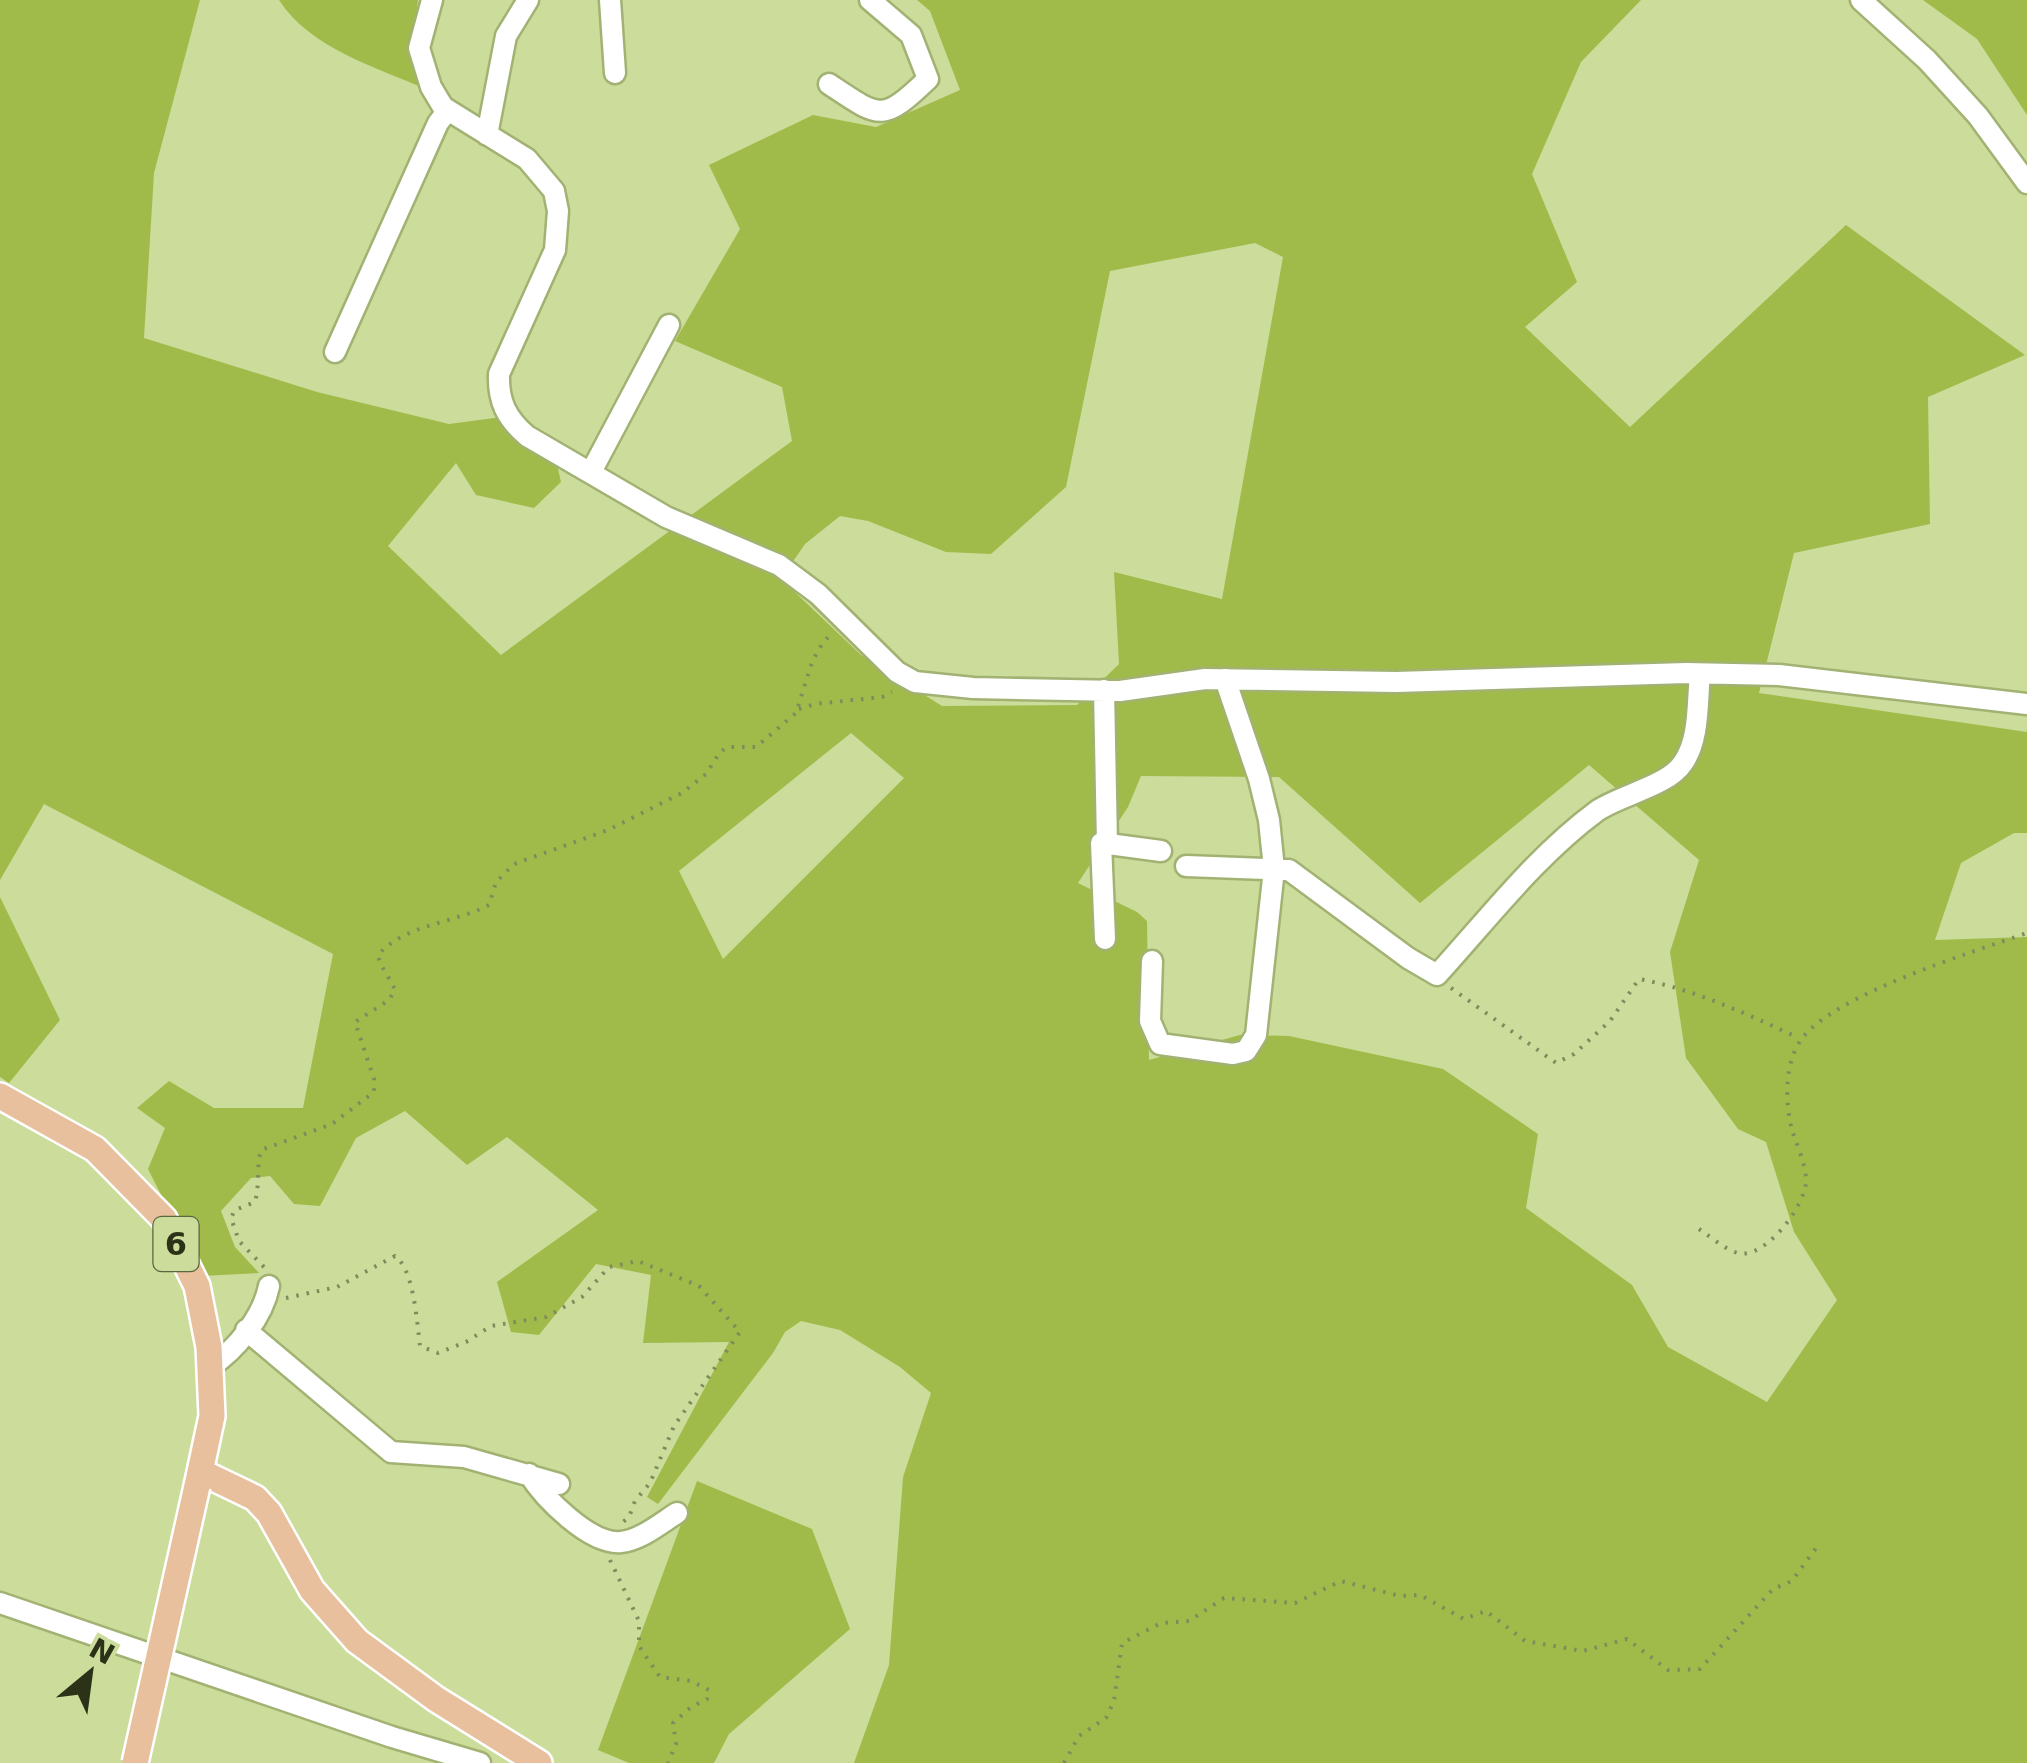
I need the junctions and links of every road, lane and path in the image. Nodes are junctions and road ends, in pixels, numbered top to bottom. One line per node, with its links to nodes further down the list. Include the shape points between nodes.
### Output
1 (432, 0): 8 (street, via 419,48 431,86)
2 (528, 0): 9 (street, via 506,36)
3 (610, 0): 6 (street)
4 (870, 0): 7 (street, via 911,35 928,79 891,112 861,105)
5 (1861, 0): 10 (street, via 1978,116)
6 (615, 73)
7 (829, 84)
8 (448, 110): 9 (street); 12 (street)
9 (487, 135): 13 (street, via 543,174 554,191 559,228 548,268 499,374 498,392 514,425)
10 (2027, 183)
11 (669, 325): 13 (street)
12 (335, 352)
13 (591, 472): 14 (street, via 666,516 779,566)
14 (844, 622): 16 (street); 20 (path, via 812,662)
15 (1700, 674): 17 (street); 19 (street, via 1779,676); 28 (street, via 1693,740 1683,765 1601,808 1558,843)
16 (902, 675): 18 (street, via 973,688); 20 (path, via 882,697)
17 (1225, 680): 18 (street); 24 (street, via 1269,820)
18 (1104, 690): 21 (street)
19 (2027, 704)
20 (798, 709): 32 (path, via 756,746 720,752 706,774 682,792 608,830 514,864 496,882 489,905 384,948 380,964 396,990 354,1022 374,1092 332,1124 261,1150 255,1202 231,1218 240,1241 264,1267)
21 (1108, 844): 22 (street); 26 (street, via 1101,843)
22 (1161, 851)
23 (1186, 866): 24 (street)
24 (1274, 868): 27 (street, via 1256,1035 1246,1051 1160,1044 1150,1022); 28 (street, via 1289,870)
25 (2027, 934): 29 (path, via 1876,990)
26 (1105, 939)
27 (1152, 962)
28 (1436, 974): 29 (path, via 1556,1063 1610,1021 1639,979 1716,1000)
29 (1801, 1039): 31 (path, via 1788,1085 1790,1124 1806,1180 1799,1204 1764,1248 1748,1254)
30 (0, 1096): 34 (main road, 6, via 95,1150 164,1220 197,1286)
31 (1699, 1229)
32 (268, 1291): 33 (street); 39 (path, via 292,1298 337,1287 394,1256 405,1266 420,1346 438,1352 491,1326 546,1317 582,1297 609,1267 638,1261 699,1286 740,1332 674,1426 629,1517)
33 (246, 1330): 34 (street); 35 (street, via 383,1448 464,1457)
34 (210, 1368): 36 (main road, 6, via 212,1416)
35 (529, 1474): 37 (street); 39 (street, via 567,1516)
36 (199, 1479): 42 (main road, via 255,1498 312,1590 357,1640); 43 (main road, 6, bridge)
37 (559, 1484)
38 (677, 1513): 39 (street, via 638,1537)
39 (603, 1538): 45 (path, via 639,1621 639,1646 660,1677 708,1690 706,1699 673,1724 676,1744)
40 (1818, 1544): 46 (path, via 1792,1580 1773,1590 1700,1669 1668,1670 1627,1639 1583,1651 1526,1641 1486,1611 1464,1619 1420,1595 1340,1581 1295,1603 1224,1598 1189,1621 1161,1623 1122,1644 1106,1718 1079,1736)
41 (0, 1602): 44 (street)
42 (522, 1759)
43 (135, 1763)
44 (480, 1763)
45 (668, 1763)
46 (1064, 1763)

